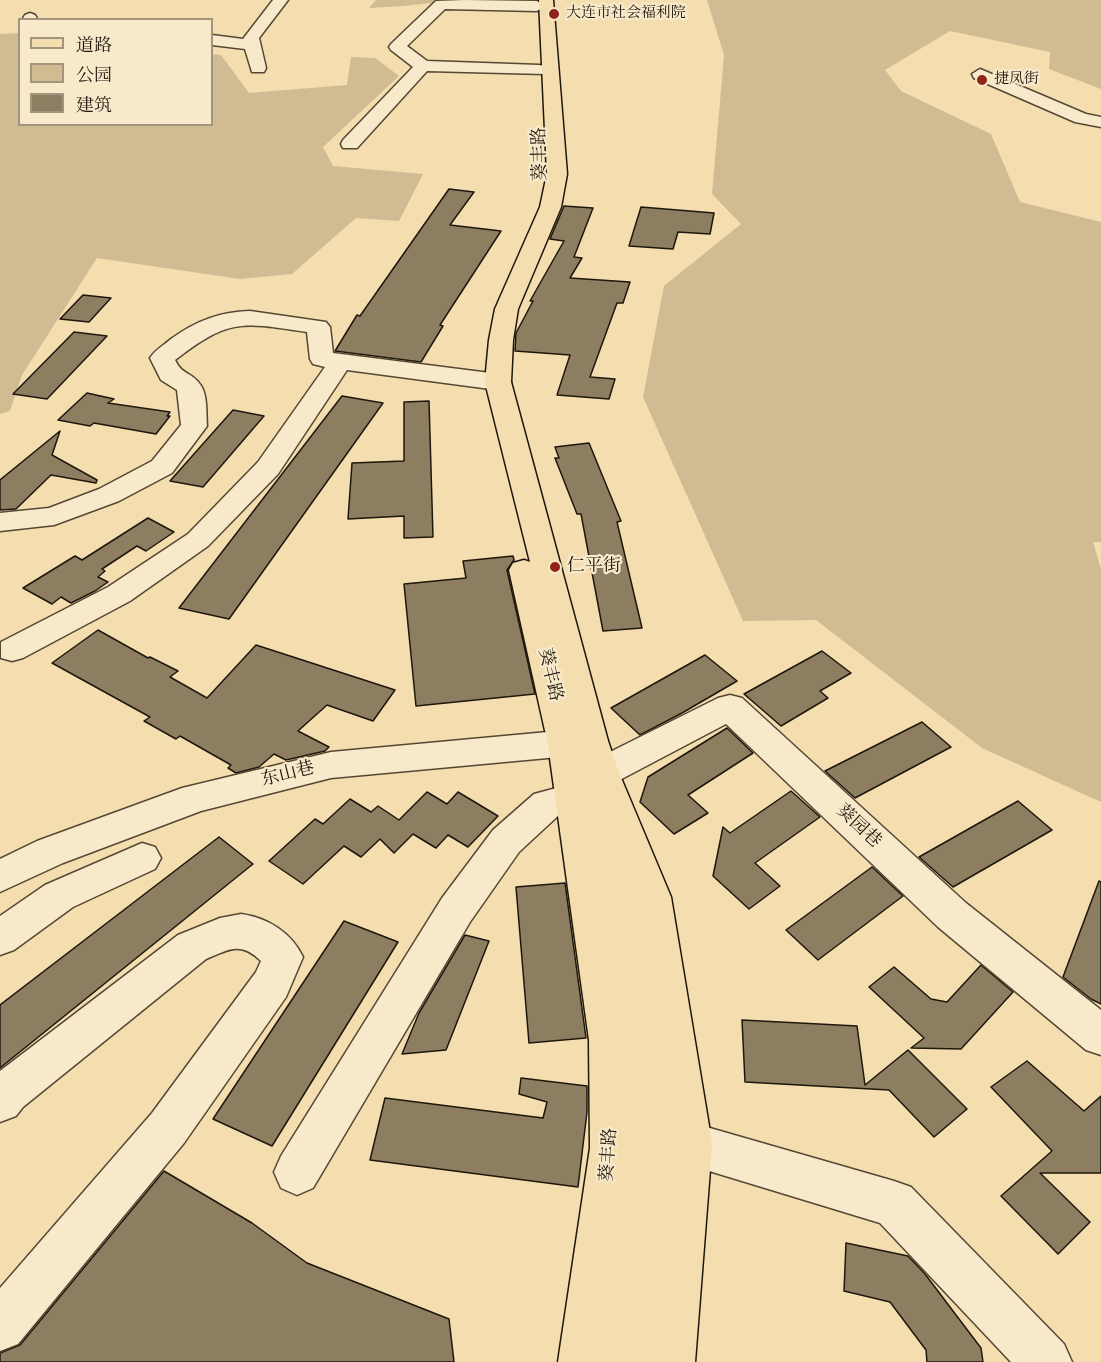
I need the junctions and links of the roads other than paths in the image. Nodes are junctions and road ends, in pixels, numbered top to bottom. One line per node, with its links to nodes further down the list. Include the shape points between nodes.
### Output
1 (281, 0): 5 (street, via 251,38)
2 (478, 2): 3 (street); 6 (street, via 441,4 397,47)
3 (540, 2): 8 (main road, 葵丰路); 13 (main road, 葵丰路, via 557,174 555,196 510,299)
4 (213, 40): 5 (street)
5 (253, 45): 7 (street)
6 (423, 66): 8 (street); 11 (street)
7 (258, 68)
8 (539, 70): 13 (main road, 葵丰路, via 541,197 484,334 482,364)
9 (980, 74): 10 (street, via 1081,118)
10 (1101, 122)
11 (350, 144)
12 (340, 362): 13 (street); 14 (street, via 322,359 318,327 253,317 214,322 162,358 170,375 189,386 194,426 162,467 109,495 54,516); 15 (street, via 268,468 198,540 119,594)
13 (491, 381): 16 (main road, 葵丰路, via 485,405)
14 (0, 522)
15 (12, 650)
16 (587, 776): 18 (street, 东山巷, via 331,765 195,798 50,852); 20 (street, 葵园巷, via 730,707 952,915); 22 (main road, 葵丰路, via 652,897); 23 (street, via 547,804 507,841 456,910); 25 (main road, 葵丰路, via 610,1040 613,1148); 26 (main road, via 624,926 641,1033 646,1173)
17 (142, 858): 19 (street, via 59,896)
18 (0, 876)
19 (0, 938)
20 (1101, 1036)
21 (0, 1101): 24 (street, via 192,947 223,933 244,930 266,938 283,957 271,984 168,1128)
22 (689, 1144): 27 (main road, 葵丰路); 28 (street, via 894,1204)
23 (297, 1172)
24 (0, 1326)
25 (584, 1362)
26 (627, 1362)
27 (669, 1362)
28 (1046, 1362)

